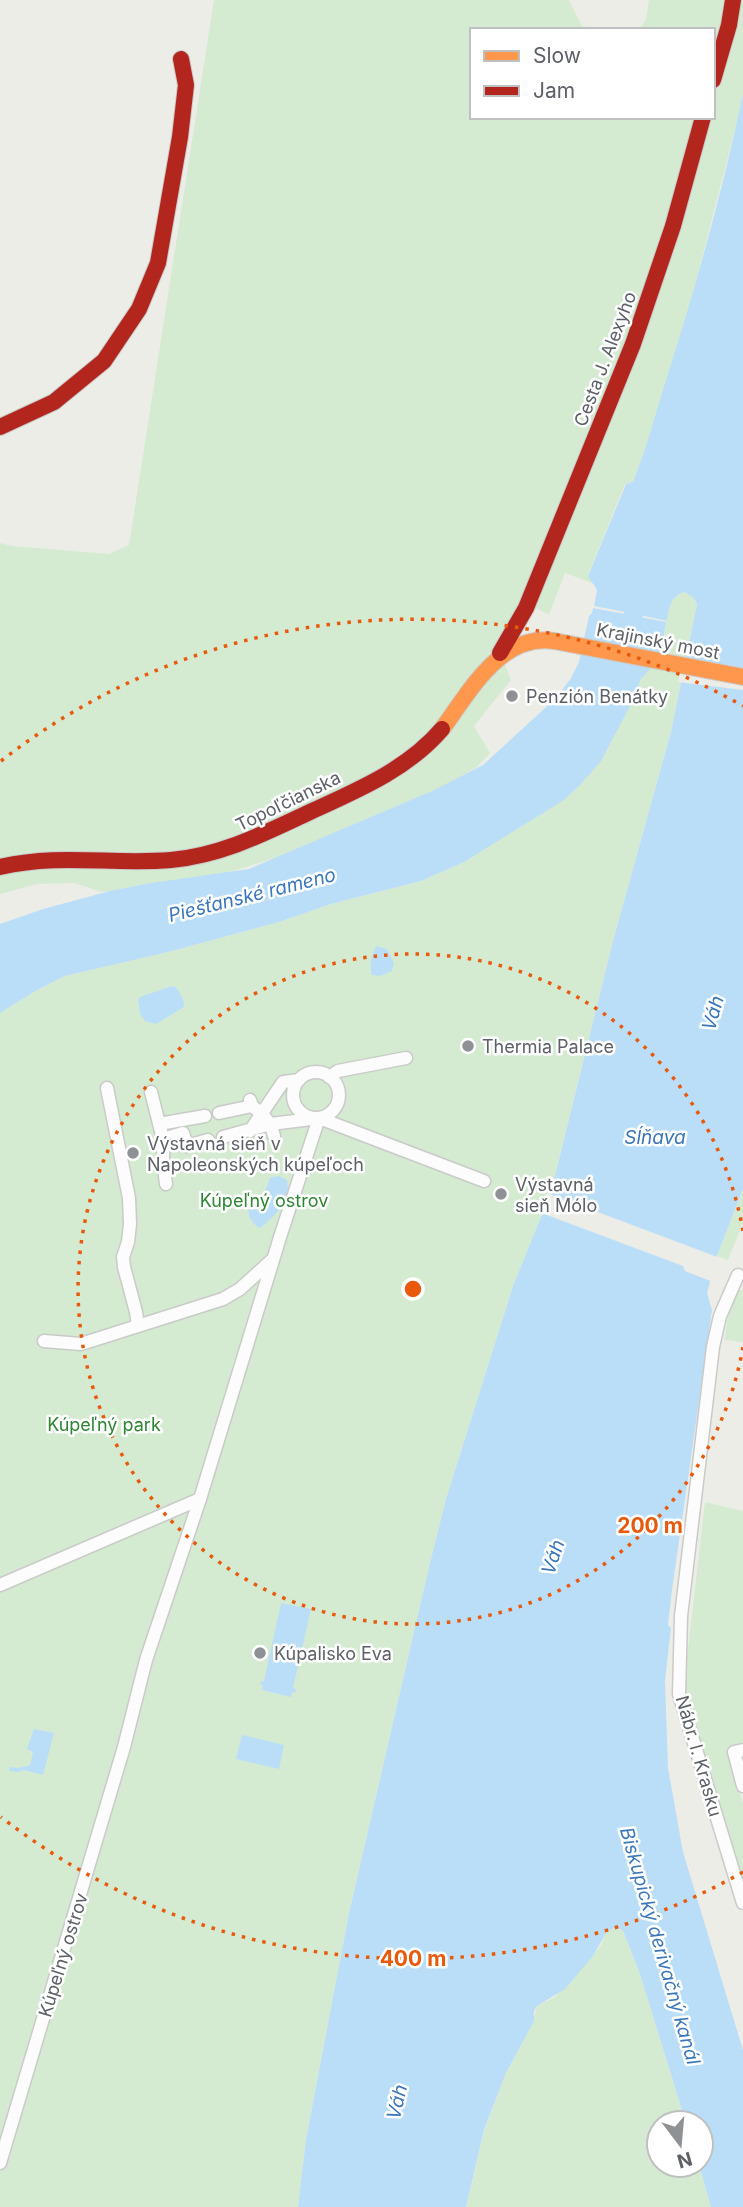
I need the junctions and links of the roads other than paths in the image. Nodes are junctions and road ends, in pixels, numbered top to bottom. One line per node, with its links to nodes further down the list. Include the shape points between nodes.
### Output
1 (733, 0): 3 (main road)
2 (181, 59): 5 (main road, via 186,85 180,137 158,263 139,309 104,360 54,402)
3 (715, 73)
4 (702, 119): 6 (main road, Cesta J. Alexyho, via 633,344)
5 (0, 427)
6 (526, 608): 7 (main road); 8 (main road, Cesta J. Alexyho)
7 (535, 639): 8 (main road, Topoľčianska); 9 (main road, Krajinský most)
8 (499, 656): 10 (main road, Topoľčianska, via 416,754 374,781 252,842 212,854 171,859 51,858)
9 (743, 677)
10 (0, 867)
11 (406, 1058): 12 (street, via 338,1071)
12 (329, 1077): 13 (street, via 317,1073); 19 (street, via 338,1089 337,1104)
13 (288, 1078): 16 (street); 19 (street, via 296,1106 306,1116)
14 (107, 1088): 31 (street, via 129,1198 123,1257)
15 (151, 1092): 20 (street)
16 (254, 1106): 17 (street); 21 (street); 22 (street)
17 (219, 1113)
18 (205, 1116): 23 (street)
19 (319, 1118): 22 (street); 27 (street); 29 (street, Kúpeľný ostrov)
20 (159, 1124): 23 (street); 26 (street)
21 (250, 1130): 22 (street); 24 (street)
22 (272, 1130)
23 (183, 1133): 25 (street); 26 (street)
24 (223, 1137)
25 (208, 1140)
26 (163, 1145): 28 (street)
27 (479, 1180)
28 (166, 1184)
29 (273, 1259): 31 (street, via 223,1299); 33 (street, Kúpeľný ostrov)
30 (737, 1275): 38 (street, Nábr. I. Krasku, via 713,1347 681,1616 679,1694)
31 (138, 1326): 32 (street, via 81,1344)
32 (44, 1341)
33 (200, 1499): 34 (street); 39 (street, Kúpeľný ostrov, via 146,1660)
34 (0, 1585)
35 (743, 1741): 36 (street)
36 (735, 1754): 37 (street)
37 (743, 1786)
38 (743, 1903)
39 (0, 2163)

